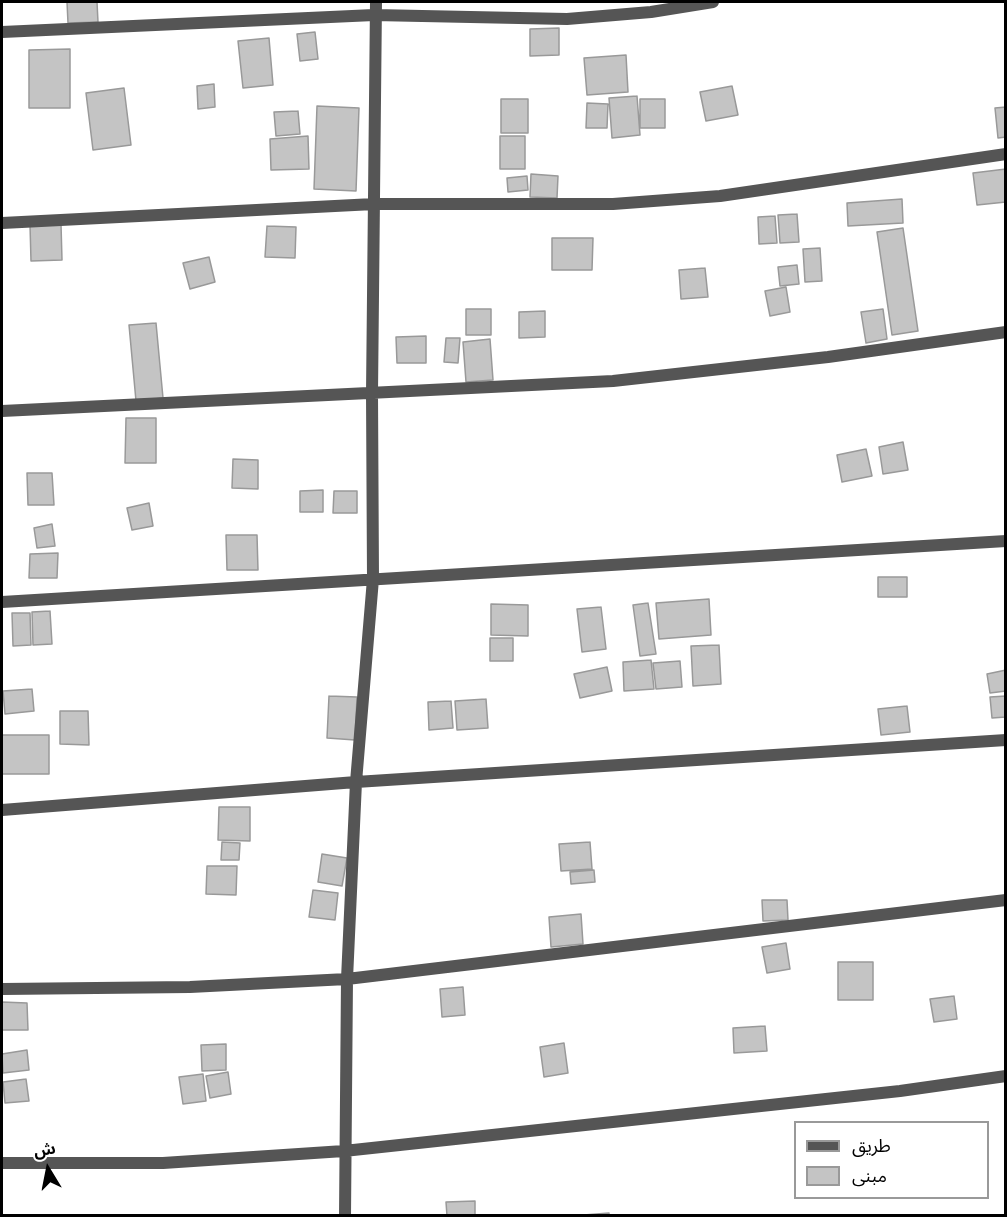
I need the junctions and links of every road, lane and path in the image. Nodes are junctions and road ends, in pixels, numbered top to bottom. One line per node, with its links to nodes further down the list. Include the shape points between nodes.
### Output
1 (376, 2): 3 (street)
2 (713, 2): 3 (street, via 567,19)
3 (374, 15): 4 (street); 6 (street)
4 (2, 32)
5 (1005, 154): 6 (street, via 720,196 613,204)
6 (374, 204): 7 (street); 9 (street)
7 (2, 223)
8 (1005, 332): 9 (street, via 613,381)
9 (372, 393): 10 (street); 12 (street)
10 (2, 411)
11 (1005, 541): 12 (street)
12 (373, 579): 13 (street); 15 (street)
13 (2, 602)
14 (1005, 740): 15 (street)
15 (356, 782): 16 (street); 18 (street)
16 (2, 810)
17 (1005, 900): 18 (street)
18 (347, 979): 19 (street, via 190,987); 21 (street)
19 (2, 989)
20 (1005, 1076): 21 (street, via 900,1091)
21 (344, 1151): 22 (street, via 163,1163); 23 (street)
22 (2, 1163)
23 (345, 1215)

